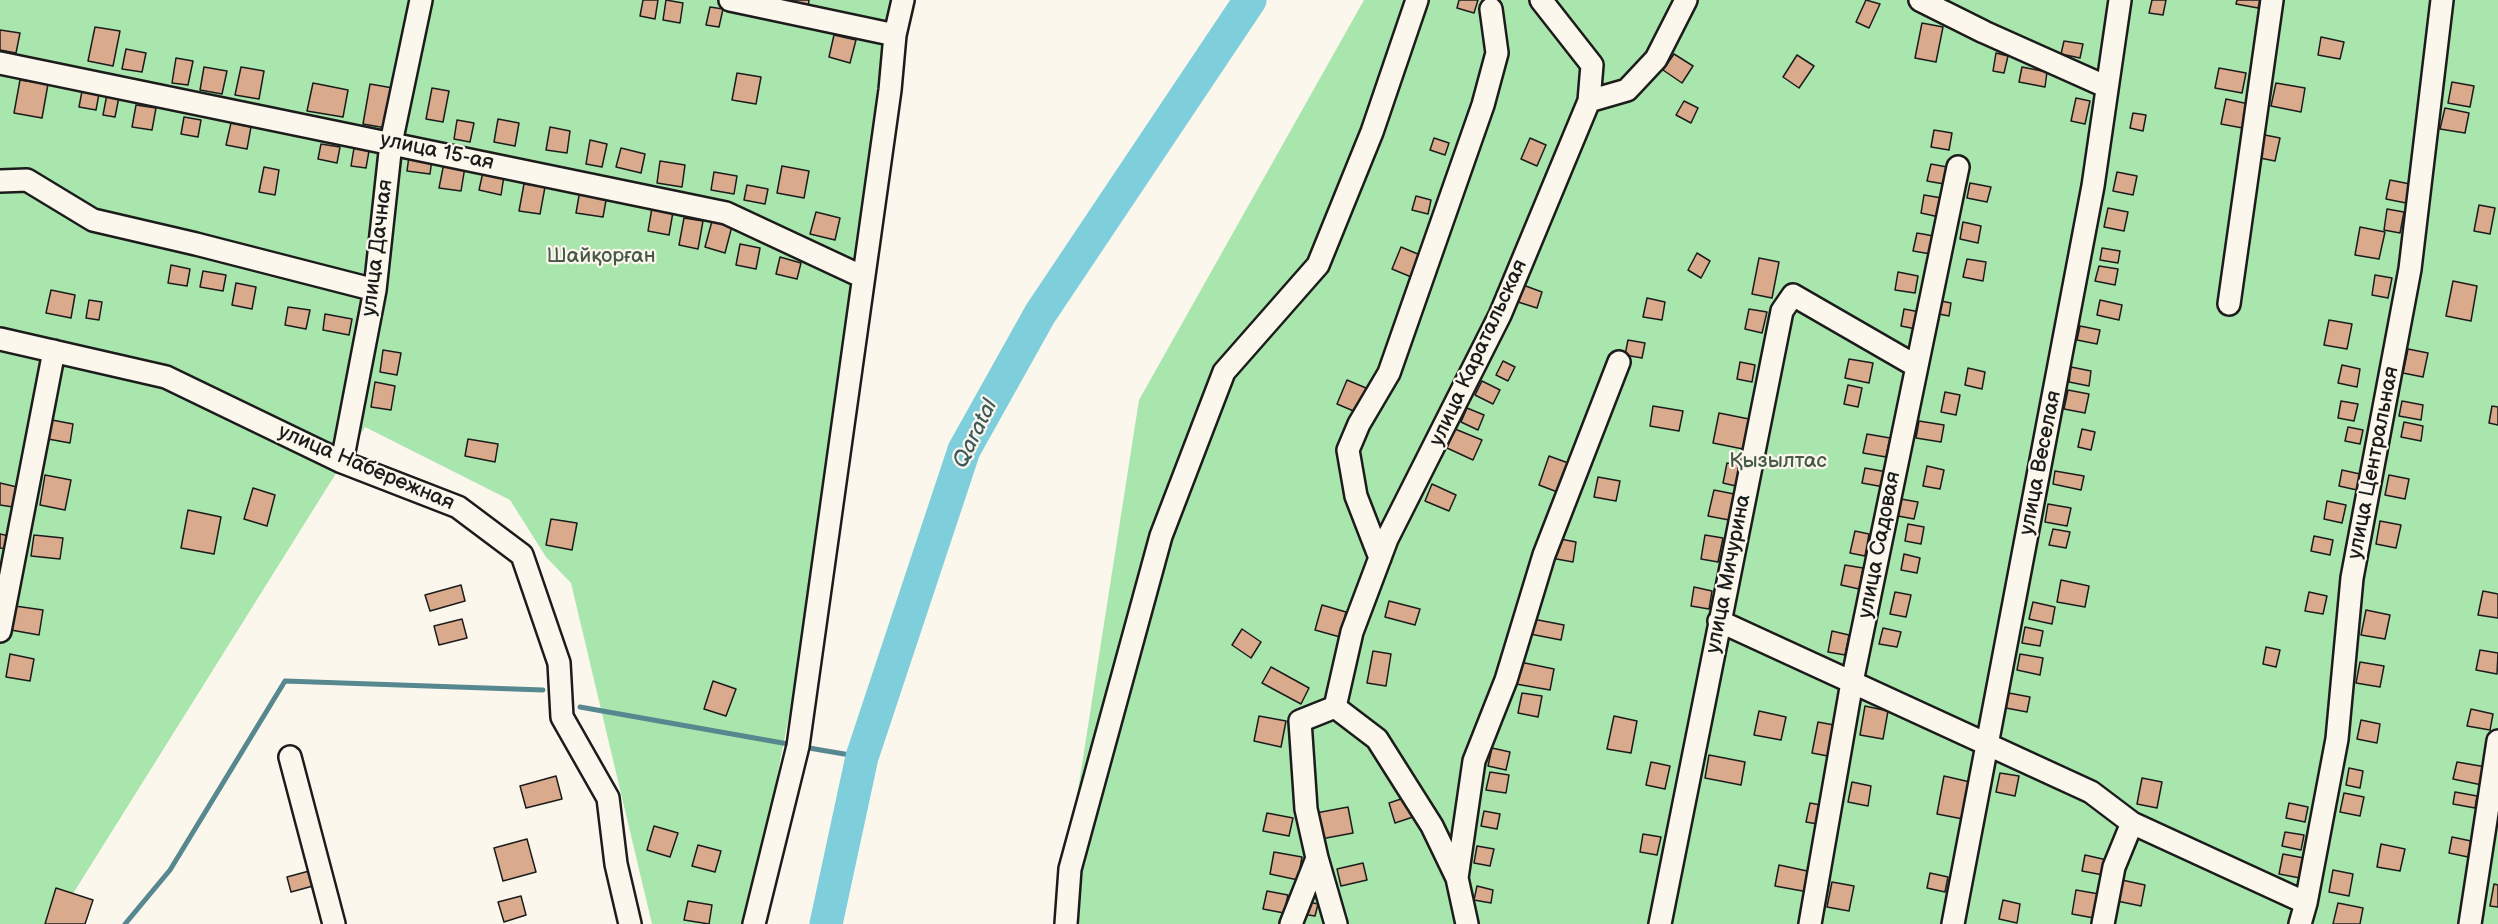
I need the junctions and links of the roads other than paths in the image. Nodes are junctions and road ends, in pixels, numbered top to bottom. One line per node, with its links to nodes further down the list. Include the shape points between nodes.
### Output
1 (421, 0): 16 (street, улица Дачная)
2 (730, 0): 12 (street)
3 (903, 0): 12 (street)
4 (1417, 0): 42 (street, via 1372,132 1318,265 1224,372 1161,536 1070,869)
5 (1541, 0): 15 (street, улица Каратальская, via 1592,65)
6 (1686, 0): 15 (street, via 1656,59 1627,90)
7 (1920, 0): 14 (street)
8 (2120, 0): 14 (street, улица Веселая)
9 (2272, 0): 21 (street)
10 (2442, 0): 38 (street, улица Центральная, via 2410,269 2352,578 2337,739)
11 (1491, 9): 27 (street, via 1497,53 1483,105 1389,373 1348,450 1356,496)
12 (896, 35): 19 (street)
13 (0, 63): 16 (street, улица 15-ая)
14 (2107, 87): 33 (street, улица Веселая, via 2094,186)
15 (1589, 102): 27 (street, улица Каратальская, via 1500,315)
16 (391, 143): 19 (street, улица 15-ая, via 726,213); 20 (street, улица Дачная)
17 (1958, 167): 25 (street, улица Садовая)
18 (0, 181): 20 (street, via 27,180 93,220)
19 (863, 277): 41 (street, via 794,770)
20 (375, 290): 26 (street, улица Дачная)
21 (2229, 304)
22 (0, 339): 23 (street, улица Набережная)
23 (54, 351): 26 (street, улица Набережная, via 166,377); 29 (street)
24 (1619, 362): 37 (street, via 1544,555 1506,680 1474,761)
25 (1916, 366): 28 (street, улица Мичурина, via 1793,295 1782,311); 30 (street, улица Садовая)
26 (342, 462): 40 (street, улица Набережная, via 458,507 522,555 559,663 562,717 608,798 616,864)
27 (1380, 558): 31 (street, улица Каратальская, via 1352,632)
28 (1719, 621): 30 (street); 46 (street, улица Мичурина)
29 (0, 631)
30 (1852, 682): 33 (street); 47 (street, улица Садовая)
31 (1335, 707): 36 (street, via 1300,721 1306,809); 37 (street, via 1377,739 1432,825)
32 (2498, 741): 51 (street)
33 (1987, 744): 35 (street, via 2091,792); 48 (street, улица Веселая)
34 (290, 757): 39 (street)
35 (2132, 823): 38 (street); 49 (street, via 2114,867)
36 (1317, 858): 43 (street); 44 (street)
37 (1457, 878): 45 (street)
38 (2306, 903): 50 (street, улица Центральная)
39 (334, 924)
40 (630, 924)
41 (754, 924)
42 (1066, 924)
43 (1291, 924)
44 (1336, 924)
45 (1467, 924)
46 (1660, 924)
47 (1810, 924)
48 (1953, 924)
49 (2103, 924)
50 (2300, 924)
51 (2470, 924)

